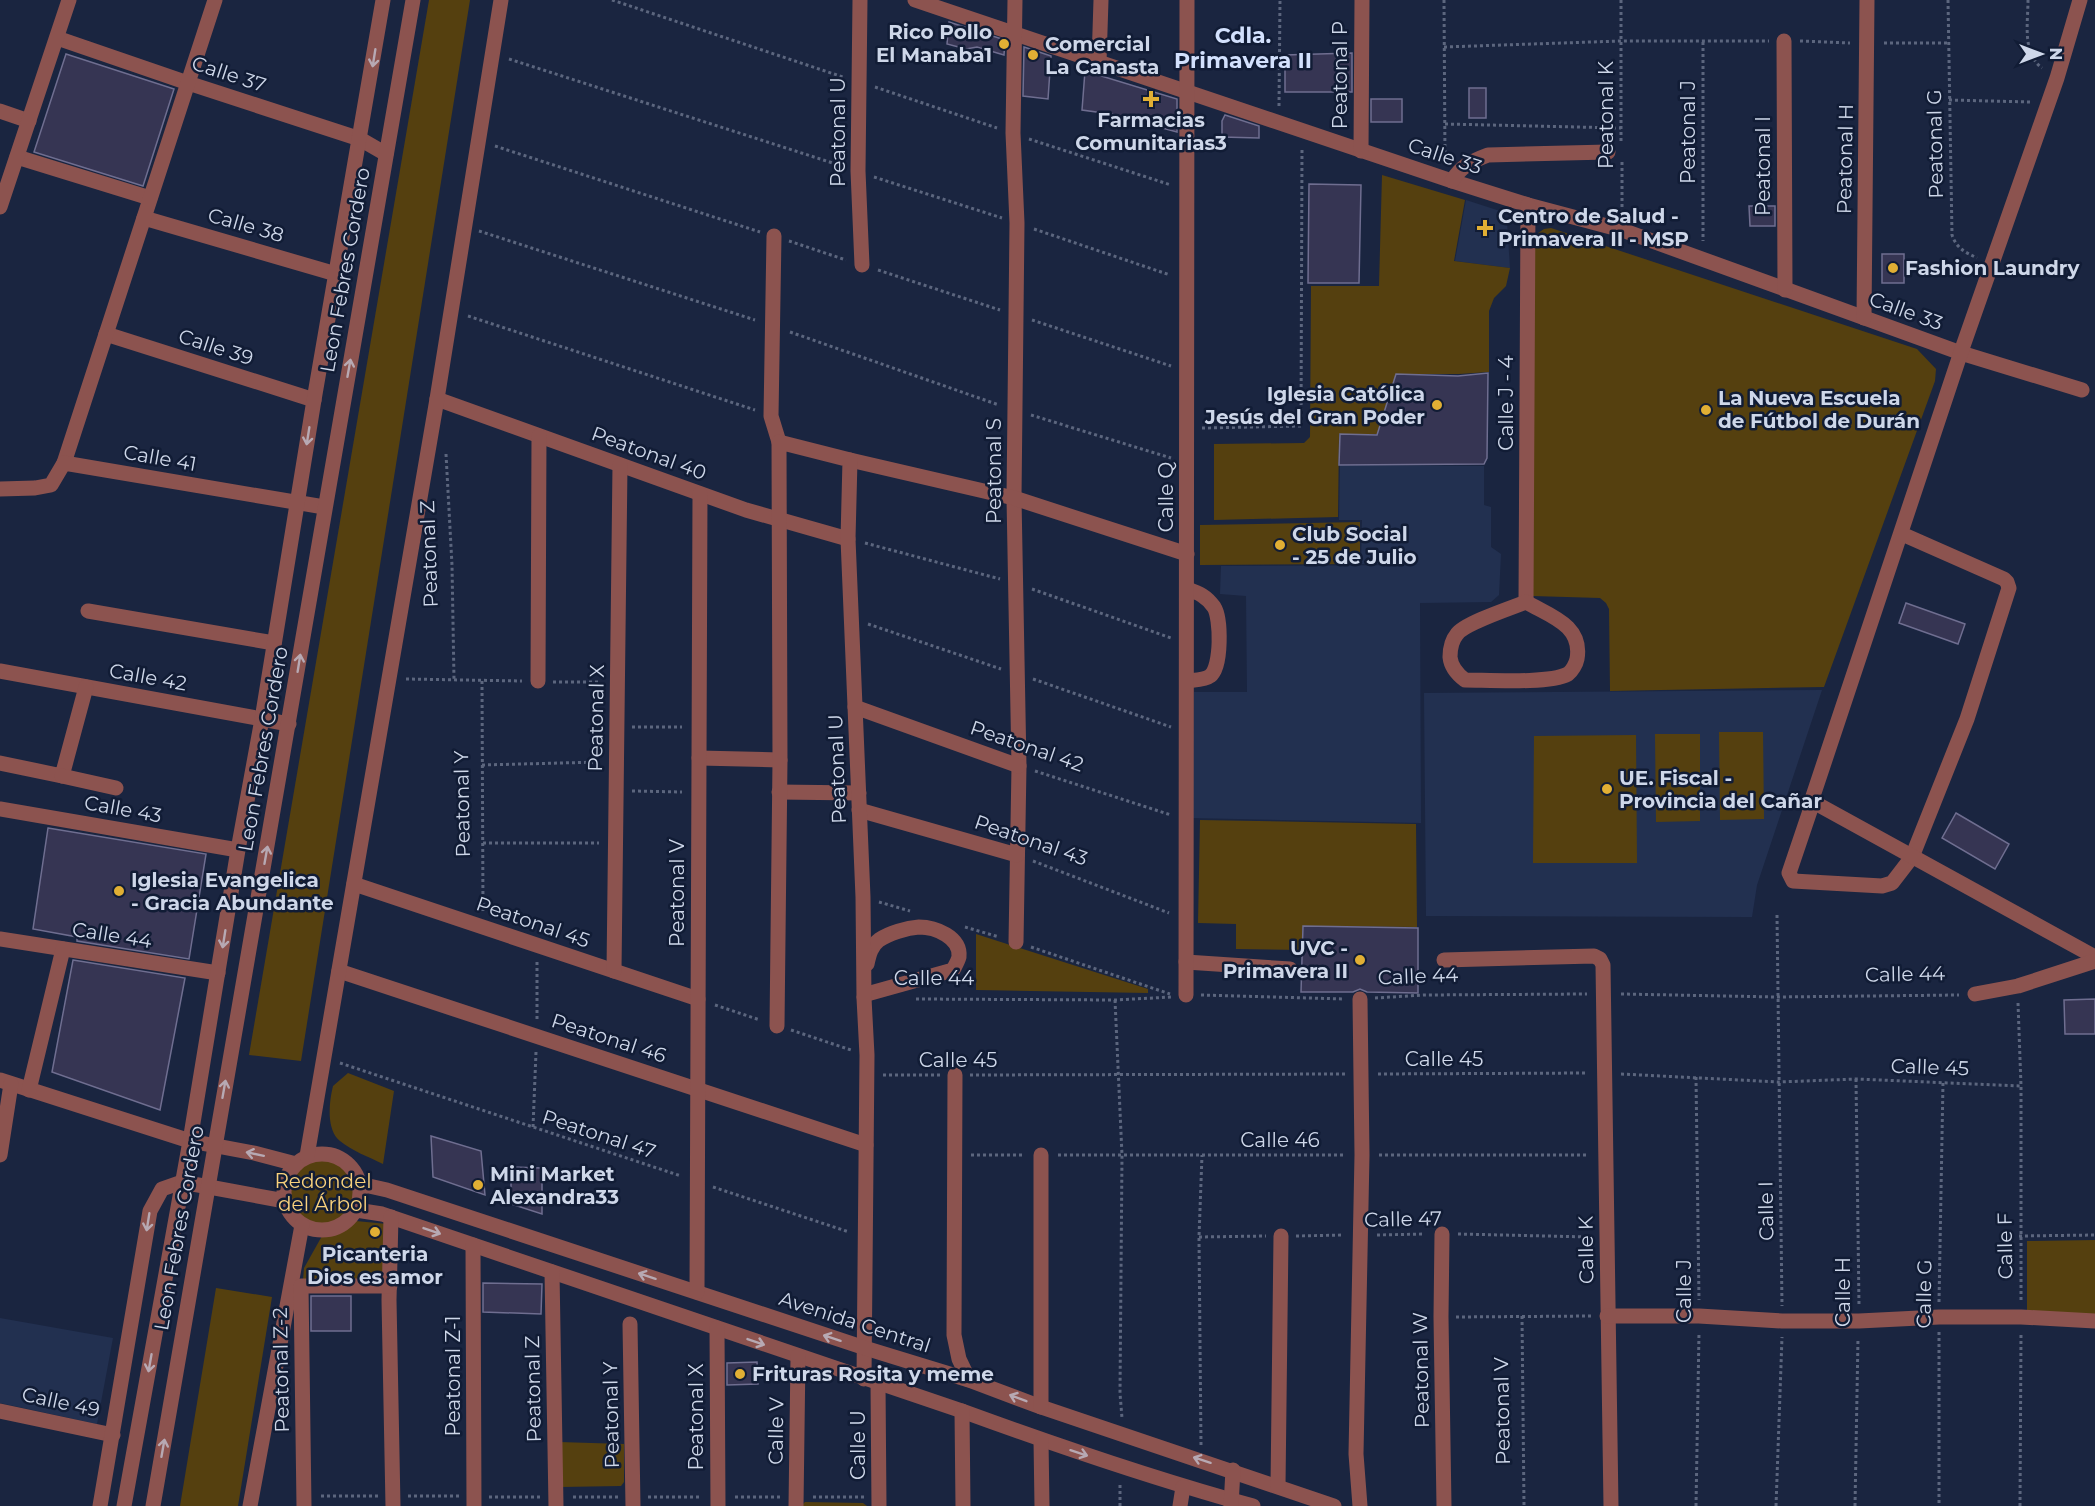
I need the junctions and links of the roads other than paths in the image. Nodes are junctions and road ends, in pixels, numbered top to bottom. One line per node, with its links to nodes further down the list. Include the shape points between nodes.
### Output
1 (69, 0): 15 (street)
2 (215, 0): 18 (street)
3 (383, 0): 22 (street, Leon Febres Cordero, one-way to 22)
4 (413, 0): 25 (street, Leon Febres Cordero)
5 (501, 0): 40 (street)
6 (860, 0): 33 (street, Peatonal U, via 858,171)
7 (915, 0): 14 (street, Calle 33)
8 (1015, 0): 14 (street, Peatonal S)
9 (1101, 0): 17 (street)
10 (1187, 0): 19 (street, Calle Q)
11 (1362, 0): 23 (street, Peatonal P)
12 (1867, 0): 36 (street, Peatonal H)
13 (2080, 0): 38 (street, via 2057,78)
14 (1014, 33): 17 (street, Calle 33); 49 (street, Peatonal S)
15 (57, 38): 18 (street, Calle 37); 21 (street)
16 (1784, 41): 35 (street, Peatonal I)
17 (1099, 62): 19 (street, Calle 33)
18 (188, 83): 22 (street, Calle 37); 28 (street)
19 (1186, 92): 23 (street, Calle 33); 55 (street, Calle Q)
20 (0, 111): 21 (street)
21 (29, 121): 26 (street)
22 (360, 139): 25 (street, Calle 37); 34 (street, Leon Febres Cordero)
23 (1361, 151): 27 (street, Calle 33)
24 (1615, 151): 27 (street, via 1488,155 1472,160)
25 (386, 154): 51 (street, Leon Febres Cordero, one-way to 25)
26 (17, 157): 28 (street); 30 (street)
27 (1448, 180): 29 (street, Calle 33)
28 (150, 198): 31 (street)
29 (1528, 205): 35 (street, Calle 33, via 1622,230); 57 (street, Calle J - 4)
30 (0, 207)
31 (144, 218): 34 (street, Calle 38); 37 (street)
32 (774, 236): 43 (street, via 771,416)
33 (862, 265)
34 (336, 274): 41 (street, Leon Febres Cordero)
35 (1785, 290): 36 (street, Calle 33)
36 (1864, 318): 38 (street, Calle 33)
37 (106, 334): 41 (street, Calle 39); 45 (street)
38 (1961, 353): 39 (street, Calle 33); 53 (street)
39 (2082, 390)
40 (437, 399): 42 (street, Peatonal 40); 81 (street)
41 (314, 400): 50 (street, Leon Febres Cordero, one-way to 50)
42 (539, 436): 46 (street, Peatonal 40); 61 (street)
43 (779, 442): 44 (street); 52 (street)
44 (850, 460): 49 (street); 54 (street, Peatonal U)
45 (64, 463): 47 (street, via 51,484); 50 (street, Calle 41)
46 (620, 465): 48 (street, Peatonal 40); 90 (street, Peatonal X)
47 (0, 489)
48 (700, 494): 52 (street, Peatonal 40); 67 (street, Peatonal V)
49 (1014, 498): 55 (street); 70 (street, Peatonal S)
50 (297, 503): 51 (street, Calle 41); 59 (street, Leon Febres Cordero)
51 (324, 507): 66 (street, Leon Febres Cordero, one-way to 51)
52 (778, 521): 54 (street, Peatonal 40); 68 (street)
53 (1902, 534): 75 (street); 80 (street, via 2004,579 2009,588 1967,719)
54 (848, 539): 64 (street, Peatonal U)
55 (1187, 554): 56 (street, Calle Q)
56 (1187, 589): 62 (street, Calle Q); 62 (street, via 1203,595 1215,609 1219,630 1216,670 1209,677)
57 (1526, 602): 57 (street, via 1575,633 1579,650 1576,664 1568,674 1540,680 1465,680 1457,674 1450,660 1450,648 1457,633)
58 (88, 611): 59 (street)
59 (274, 643): 65 (street, Leon Febres Cordero)
60 (0, 671): 63 (street, Calle 42)
61 (538, 681)
62 (1187, 681): 87 (street, Calle Q)
63 (86, 687): 65 (street, Calle 42); 71 (street)
64 (855, 707): 70 (street, Peatonal 42); 74 (street, Peatonal U)
65 (262, 719): 66 (street, Calle 42); 78 (street, Leon Febres Cordero)
66 (289, 724): 104 (street, Leon Febres Cordero, one-way to 66)
67 (699, 758): 68 (street); 95 (street, Peatonal V)
68 (780, 760): 73 (street)
69 (0, 763): 71 (street)
70 (1019, 766): 79 (street, Peatonal S)
71 (62, 776): 72 (street)
72 (116, 788)
73 (780, 792): 74 (street); 97 (street)
74 (859, 794): 77 (street, Peatonal U)
75 (1814, 799): 80 (street); 80 (street, via 1789,873 1793,880 1882,886 1892,883)
76 (0, 809): 78 (street, Calle 43)
77 (859, 810): 79 (street, Peatonal 43); 93 (street, Peatonal U)
78 (238, 850): 91 (street, Leon Febres Cordero, one-way to 91)
79 (1017, 855): 83 (street, Peatonal S)
80 (1912, 856): 85 (street)
81 (354, 884): 89 (street); 90 (street, Peatonal 45)
82 (0, 939): 84 (street, Calle 44)
83 (1016, 942)
84 (63, 949): 91 (street, Calle 44); 101 (street)
85 (2095, 959): 92 (street, via 2018,986)
86 (1444, 960): 121 (street, Calle K, via 1594,956 1603,965)
87 (1186, 962): 88 (street); 94 (street, Calle Q)
88 (1290, 969)
89 (339, 971): 100 (street, Peatonal 46); 107 (street)
90 (614, 971): 95 (street, Peatonal 45)
91 (218, 973): 102 (street, Leon Febres Cordero)
92 (1975, 994)
93 (865, 995): 93 (street, via 953,970 959,957 957,945 951,937 919,927 878,940 869,951); 103 (street, Calle U)
94 (1186, 995)
95 (698, 999): 100 (street, Peatonal V)
96 (1360, 999): 159 (street, via 1362,1155 1356,1454)
97 (777, 1026)
98 (955, 1075): 127 (street, via 954,1335)
99 (6, 1082): 101 (street); 105 (street)
100 (698, 1089): 103 (street, Peatonal 46); 120 (street, Peatonal V)
101 (29, 1090): 102 (street)
102 (190, 1141): 104 (street); 108 (street, Leon Febres Cordero)
103 (866, 1145): 125 (street, Calle U)
104 (214, 1146): 107 (street, one-way to 104); 110 (street, Leon Febres Cordero)
105 (0, 1155)
106 (1041, 1155): 131 (street)
107 (301, 1160): 109 (street, via 320,1153 334,1155 355,1171); 111 (street, via 286,1181)
108 (182, 1182): 110 (street); 129 (street, one-way to 129, via 162,1189 150,1211); 130 (street, Leon Febres Cordero, one-way to 130)
109 (360, 1184): 112 (street); 120 (street, Avenida Central, one-way to 109)
110 (208, 1186): 111 (street); 152 (street, Leon Febres Cordero, one-way to 110)
111 (285, 1201): 114 (street)
112 (356, 1210): 113 (street); 114 (street, via 335,1228 320,1230)
113 (391, 1217): 117 (street, one-way to 117); 119 (street)
114 (302, 1225): 153 (street)
115 (1442, 1233): 160 (street, Peatonal W)
116 (1281, 1236): 139 (street)
117 (473, 1245): 118 (street); 143 (street, Peatonal Z-1)
118 (552, 1272): 124 (street); 148 (street, Peatonal Z)
119 (390, 1286): 141 (street, Peatonal Z-2, via 302,1286); 142 (street)
120 (697, 1293): 125 (street, Avenida Central, one-way to 120)
121 (1607, 1316): 122 (street, via 1782,1321 2021,1317); 161 (street, Calle K)
122 (2095, 1321)
123 (630, 1324): 144 (street, Peatonal Y)
124 (717, 1328): 126 (street, one-way to 126); 145 (street, Peatonal X)
125 (865, 1348): 127 (street, Avenida Central); 128 (street, Calle U)
126 (798, 1356): 128 (street); 146 (street, Calle V)
127 (969, 1380): 131 (street, Avenida Central, one-way to 127)
128 (871, 1381): 133 (street); 147 (street, Calle U)
129 (121, 1385): 130 (street); 134 (street)
130 (145, 1390): 138 (street, Leon Febres Cordero)
131 (1041, 1407): 136 (street, Avenida Central, one-way to 131)
132 (0, 1411): 134 (street, Calle 49)
133 (962, 1411): 135 (street); 154 (street)
134 (113, 1435): 137 (street)
135 (1041, 1440): 140 (street, one-way to 140); 155 (street)
136 (1233, 1470): 139 (street, Avenida Central); 149 (street)
137 (106, 1471): 138 (street); 150 (street)
138 (129, 1476): 151 (street, Leon Febres Cordero)
139 (1278, 1486): 158 (street, Avenida Central)
140 (1183, 1487): 149 (street); 156 (street)
141 (304, 1501)
142 (393, 1501)
143 (474, 1501)
144 (633, 1501)
145 (718, 1501)
146 (796, 1501)
147 (879, 1501)
148 (556, 1502)
149 (1231, 1503): 157 (street)
150 (100, 1506)
151 (124, 1506)
152 (153, 1506)
153 (250, 1506)
154 (963, 1506)
155 (1042, 1506)
156 (1180, 1506)
157 (1253, 1506)
158 (1334, 1506)
159 (1360, 1506)
160 (1444, 1506)
161 (1611, 1506)

